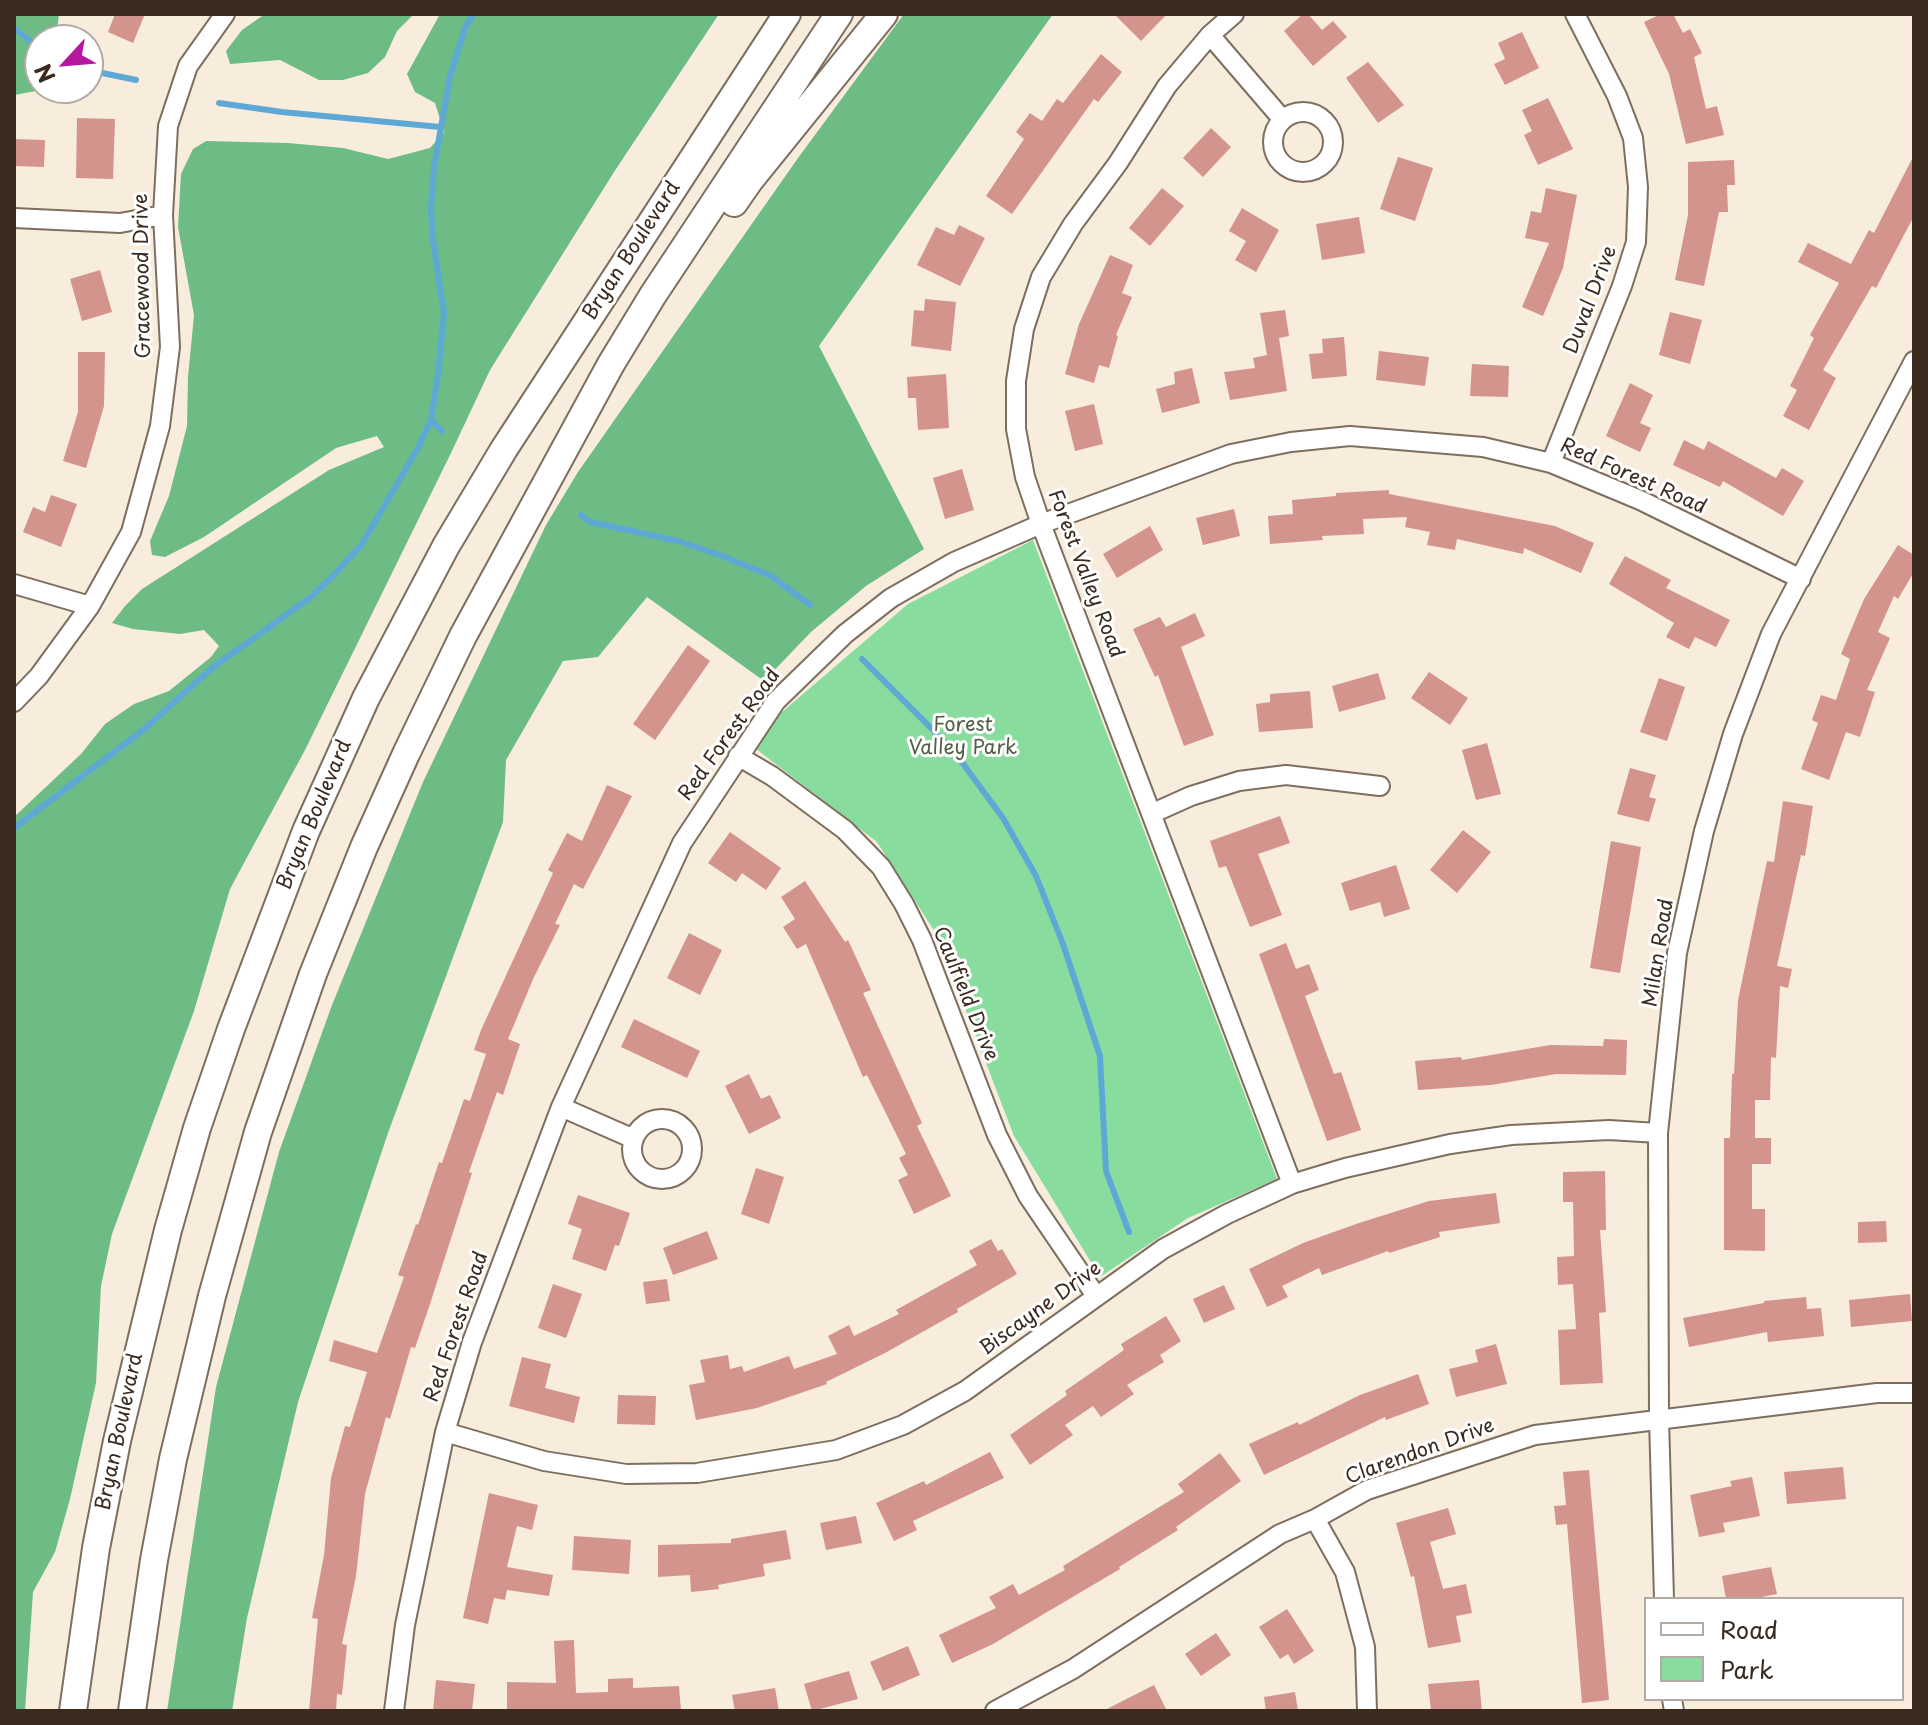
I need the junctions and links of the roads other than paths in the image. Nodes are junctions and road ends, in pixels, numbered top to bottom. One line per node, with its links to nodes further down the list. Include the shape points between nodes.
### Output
1 (225, 14): 9 (street, Gracewood Drive, via 188,66 168,126)
2 (787, 14): 32 (highway, Bryan Boulevard, via 446,546 372,685 306,831 231,1029 168,1230 117,1441)
3 (839, 14): 12 (highway, Bryan Boulevard)
4 (884, 14): 12 (highway, via 750,180 655,319)
5 (1234, 14): 7 (street, Forest Valley Road)
6 (1575, 14): 13 (street, Duval Drive, via 1633,138 1636,242)
7 (1210, 35): 8 (street); 14 (street, Forest Valley Road, via 1167,86 1041,277 1024,329 1016,381 1016,429)
8 (1283, 120)
9 (163, 215): 10 (street, via 120,223); 17 (street, Gracewood Drive, via 170,347 160,426 131,532)
10 (14, 218)
11 (1914, 361): 15 (street, Milan Road)
12 (611, 364): 33 (highway, Bryan Boulevard, via 463,636 406,754 291,1037 254,1145 198,1350 157,1545)
13 (1551, 463): 14 (street, Red Forest Road, via 1483,447 1405,439 1350,436 1291,442 1231,454); 15 (street, Red Forest Road)
14 (1041, 524): 19 (street, Red Forest Road, via 954,562 883,604 776,701); 21 (street, Forest Valley Road)
15 (1801, 579): 23 (street, Milan Road, via 1771,634 1704,831 1677,953)
16 (14, 584): 17 (street)
17 (90, 606): 18 (street, Gracewood Drive)
18 (14, 702)
19 (738, 756): 22 (street, Red Forest Road, via 682,843); 26 (street, Caulfield Drive, via 845,830 881,867 922,940 997,1135 1028,1196)
20 (1380, 786): 21 (street, via 1286,775 1239,781)
21 (1153, 813): 25 (street, Forest Valley Road)
22 (561, 1107): 24 (street); 29 (street, Red Forest Road, via 472,1342)
23 (1658, 1133): 25 (street, Biscayne Drive, via 1511,1135 1450,1144); 28 (street, Milan Road)
24 (634, 1139)
25 (1292, 1184): 26 (street, Biscayne Drive, via 1163,1249)
26 (1096, 1296): 29 (street, Biscayne Drive, via 965,1391 903,1425 836,1450 697,1473 626,1474 544,1461)
27 (1914, 1393): 28 (street, Clarendon Drive)
28 (1659, 1418): 30 (street, Clarendon Drive, via 1535,1435 1367,1490); 31 (street, Milan Road)
29 (445, 1432): 34 (street, Red Forest Road, via 405,1625)
30 (1315, 1519): 35 (street, Clarendon Drive, via 1280,1534 1073,1669); 36 (street, via 1345,1572 1365,1647)
31 (1664, 1597)
32 (73, 1711)
33 (132, 1711)
34 (394, 1711)
35 (995, 1711)
36 (1367, 1711)

